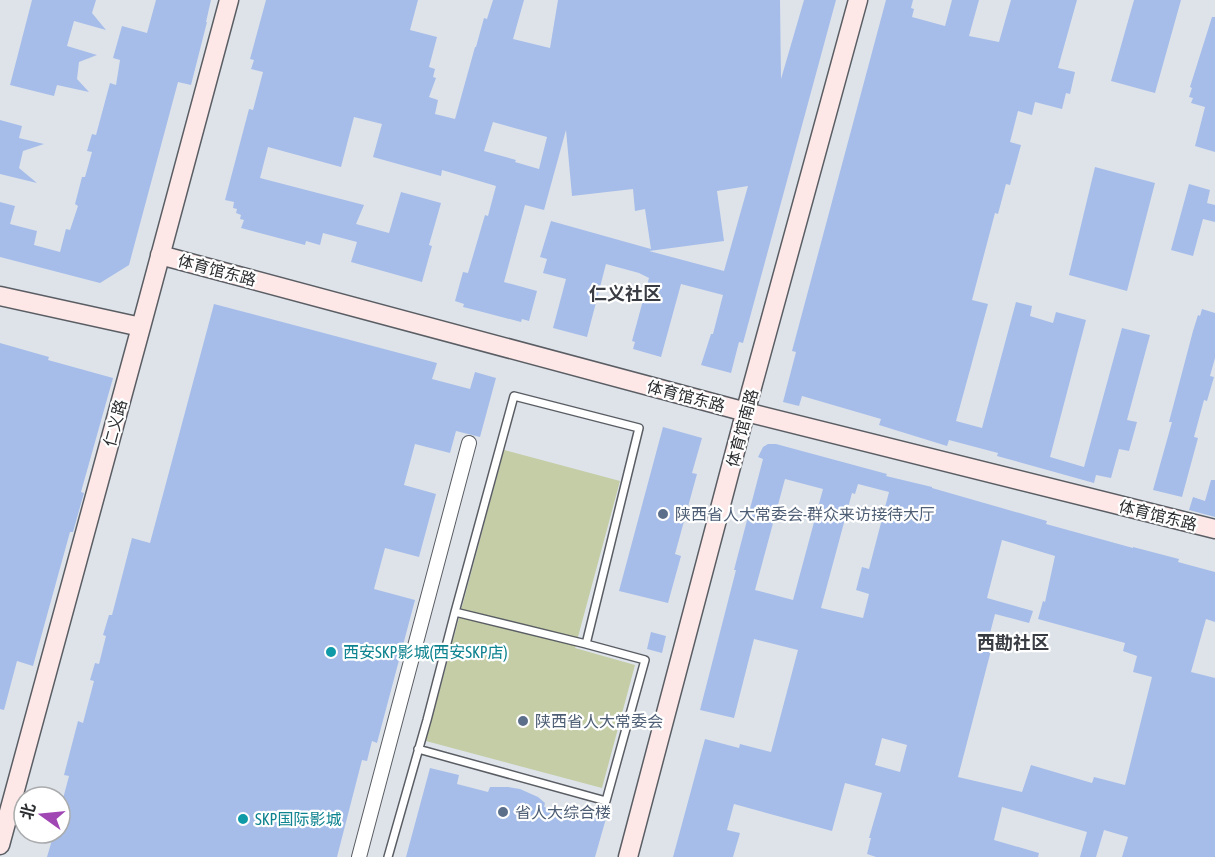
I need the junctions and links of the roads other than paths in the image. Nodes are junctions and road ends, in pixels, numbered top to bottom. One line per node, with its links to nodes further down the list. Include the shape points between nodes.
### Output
1 (229, 0): 3 (street, 仁义路)
2 (858, 0): 6 (street, 体育馆南路)
3 (160, 255): 5 (street, 仁义路); 6 (street, 体育馆东路)
4 (0, 296): 5 (street)
5 (141, 327): 12 (street, 仁义路)
6 (746, 412): 8 (street, 体育馆东路); 15 (street, 体育馆南路)
7 (469, 443): 13 (street)
8 (1215, 529)
9 (455, 612): 10 (lane); 10 (lane, via 514,396 639,428); 11 (lane)
10 (586, 644): 11 (lane, via 645,660 606,801)
11 (418, 749): 14 (lane)
12 (0, 845)
13 (358, 857)
14 (388, 857)
15 (627, 857)

